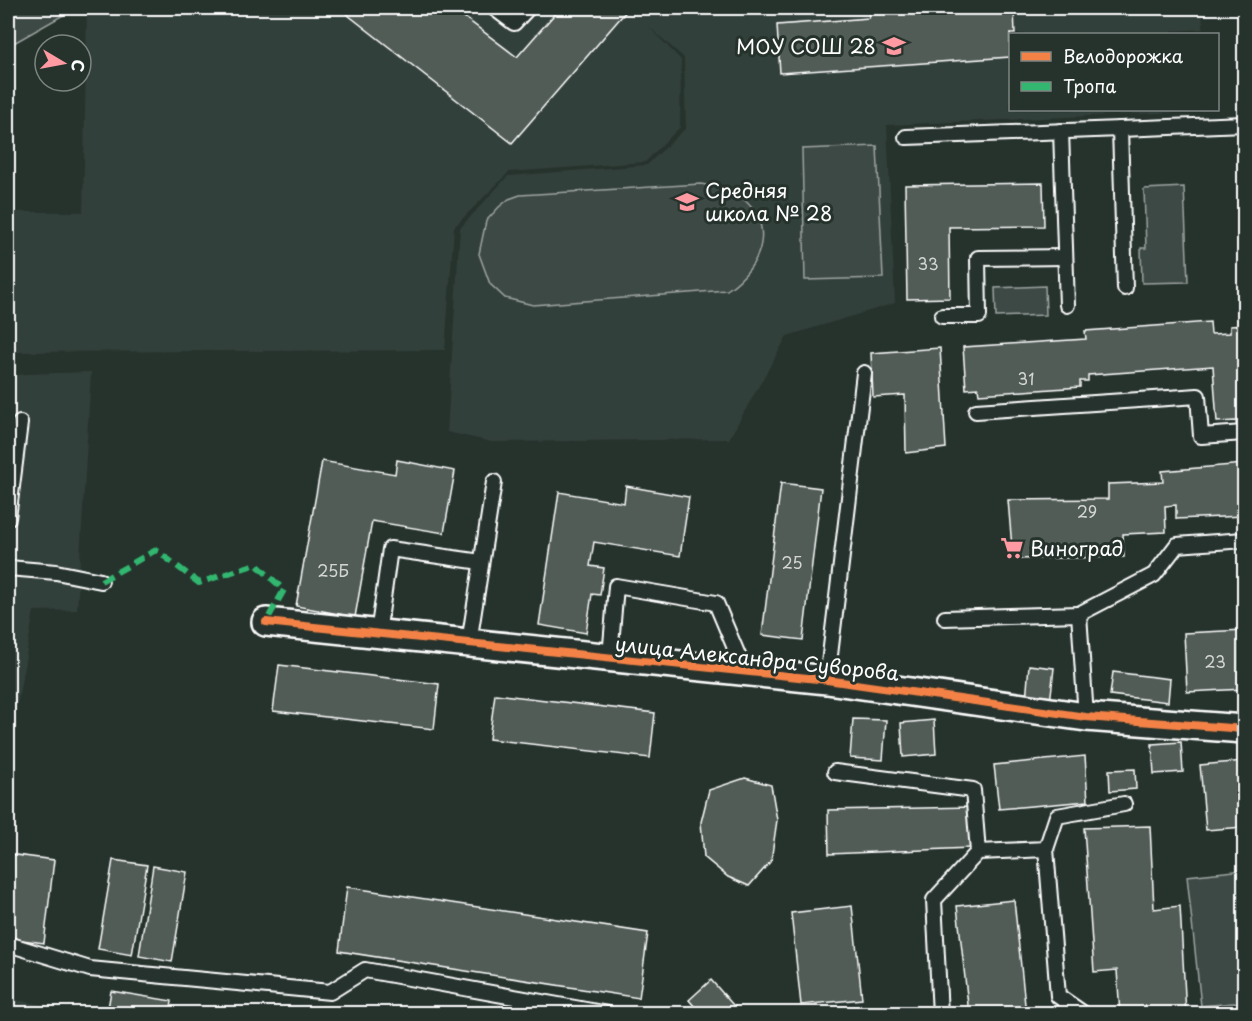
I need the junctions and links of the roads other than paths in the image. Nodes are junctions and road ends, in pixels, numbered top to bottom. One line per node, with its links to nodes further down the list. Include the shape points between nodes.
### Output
1 (494, 8): 2 (lane, via 514,23)
2 (528, 8)
3 (1245, 124): 4 (lane)
4 (1119, 129): 5 (lane); 8 (lane)
5 (1061, 131): 6 (lane); 7 (lane)
6 (906, 137)
7 (1065, 257): 9 (lane); 10 (lane, via 978,258 979,315)
8 (1125, 288)
9 (1067, 304)
10 (942, 316)
11 (864, 373): 28 (lane)
12 (976, 411): 14 (lane, via 1198,396 1201,436)
13 (20, 423): 16 (lane)
14 (1245, 433)
15 (494, 482): 18 (lane)
16 (8, 518)
17 (1245, 540): 21 (lane, via 1177,545 1154,575)
18 (481, 562): 24 (lane, via 390,549); 25 (lane)
19 (8, 568): 20 (lane)
20 (101, 581)
21 (1079, 614): 22 (lane); 29 (lane)
22 (945, 618)
23 (266, 622): 24 (street, улица Александра Суворова)
24 (378, 634): 25 (street, улица Александра Суворова)
25 (469, 643): 26 (street, улица Александра Суворова)
26 (610, 657): 27 (street, улица Александра Суворова); 27 (lane, via 616,586 716,603)
27 (745, 672): 28 (street, улица Александра Суворова)
28 (827, 680): 29 (street, улица Александра Суворова)
29 (1086, 717): 30 (street, улица Александра Суворова)
30 (1245, 729)
31 (835, 772): 34 (lane, via 973,790)
32 (1124, 804): 33 (lane, via 1057,816)
33 (1046, 849): 34 (lane); 38 (lane, via 1058,996)
34 (978, 852): 37 (lane, via 934,900)
35 (8, 944): 36 (lane, via 90,969 330,992 365,970)
36 (608, 1014)
37 (940, 1014)
38 (1084, 1014)

